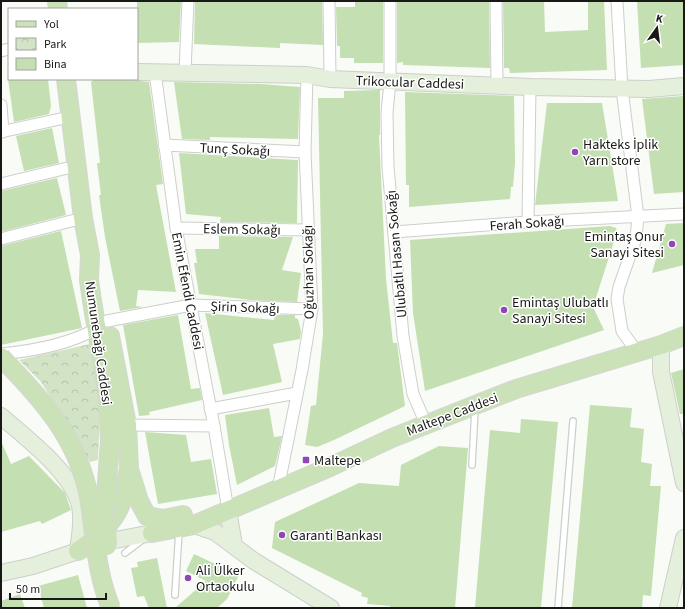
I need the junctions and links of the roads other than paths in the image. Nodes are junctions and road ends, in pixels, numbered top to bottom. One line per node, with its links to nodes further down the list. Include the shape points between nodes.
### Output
1 (188, 1): 8 (street)
2 (329, 1): 10 (street)
3 (390, 1): 12 (street, Ulubatlı Hasan Sokağı)
4 (496, 1): 13 (street)
5 (617, 1): 16 (street)
6 (138, 72): 7 (street, Trikocular Caddesi)
7 (155, 72): 8 (street, Trikocular Caddesi); 20 (street, Emin Efendi Caddesi)
8 (185, 72): 9 (street, Trikocular Caddesi)
9 (307, 75): 10 (street, Trikocular Caddesi); 21 (street, Oğuzhan Sokağı)
10 (330, 79): 12 (street, Trikocular Caddesi)
11 (66, 80): 18 (main road, Numunebağı Caddesi)
12 (390, 82): 13 (street, Trikocular Caddesi); 30 (street, Ulubatlı Hasan Sokağı, via 387,113 388,167)
13 (496, 85): 15 (street, Trikocular Caddesi)
14 (684, 86): 16 (street, Trikocular Caddesi)
15 (530, 87): 16 (street, Trikocular Caddesi); 27 (street)
16 (622, 88): 25 (street)
17 (1, 105): 19 (street)
18 (70, 117): 19 (street); 22 (main road, Numunebağı Caddesi)
19 (2, 132)
20 (164, 145): 21 (street, Tunç Sokağı); 28 (street, Emin Efendi Caddesi)
21 (305, 152): 29 (street, Oğuzhan Sokağı)
22 (76, 166): 23 (street); 26 (main road, Numunebağı Caddesi)
23 (1, 184)
24 (684, 214): 25 (street, Ferah Sokağı)
25 (638, 217): 27 (street, Ferah Sokağı); 37 (street, via 636,238 617,299 622,331)
26 (83, 218): 31 (street); 34 (main road, Numunebağı Caddesi, via 90,255 89,280)
27 (528, 222): 30 (street, Ferah Sokağı)
28 (176, 228): 29 (street, Eslem Sokağı); 32 (street, Emin Efendi Caddesi)
29 (308, 230): 33 (street, Oğuzhan Sokağı)
30 (394, 232): 45 (street, Ulubatlı Hasan Sokağı, via 403,336 413,394)
31 (1, 239)
32 (191, 305): 33 (street, Şirin Sokağı); 34 (street, Şirin Sokağı); 42 (street, Emin Efendi Caddesi)
33 (312, 309): 40 (street, Oğuzhan Sokağı)
34 (102, 325): 38 (street, Şirin Sokağı, via 81,337); 46 (main road); 62 (main road, Numunebağı Caddesi, bridge, via 110,441 105,512)
35 (684, 336): 36 (main road, Maltepe Caddesi)
36 (661, 345): 37 (main road, Maltepe Caddesi); 50 (street, via 661,372)
37 (637, 352): 41 (main road, Maltepe Caddesi, via 523,387)
38 (1, 354)
39 (1, 357): 61 (main road, bridge, via 36,393 56,419 79,461 88,496 101,580)
40 (296, 393): 42 (street); 51 (street, Oğuzhan Sokağı)
41 (476, 405): 45 (main road, Maltepe Caddesi); 48 (lane)
42 (210, 409): 47 (street, Emin Efendi Caddesi)
43 (1, 416): 57 (street, via 64,476 78,500)
44 (573, 421): 64 (lane)
45 (426, 424): 51 (main road, Maltepe Caddesi)
46 (127, 425): 47 (street); 49 (main road)
47 (214, 426): 52 (street, Emin Efendi Caddesi)
48 (472, 465)
49 (129, 469): 52 (main road, via 139,501 147,516 164,519 215,509); 57 (main road, via 115,515 96,538)
50 (684, 482)
51 (278, 489): 52 (main road, Maltepe Caddesi)
52 (228, 510): 53 (main road, Maltepe Caddesi); 56 (street)
53 (187, 527): 54 (main road, Maltepe Caddesi); 56 (street, via 216,532); 60 (lane)
54 (152, 533): 57 (street, via 105,542); 58 (lane)
55 (684, 538): 65 (street)
56 (234, 545): 63 (street, via 272,573)
57 (78, 551): 59 (street, via 33,566)
58 (125, 553)
59 (1, 572)
60 (175, 595)
61 (111, 608)
62 (115, 608)
63 (331, 608)
64 (558, 608)
65 (668, 608)

